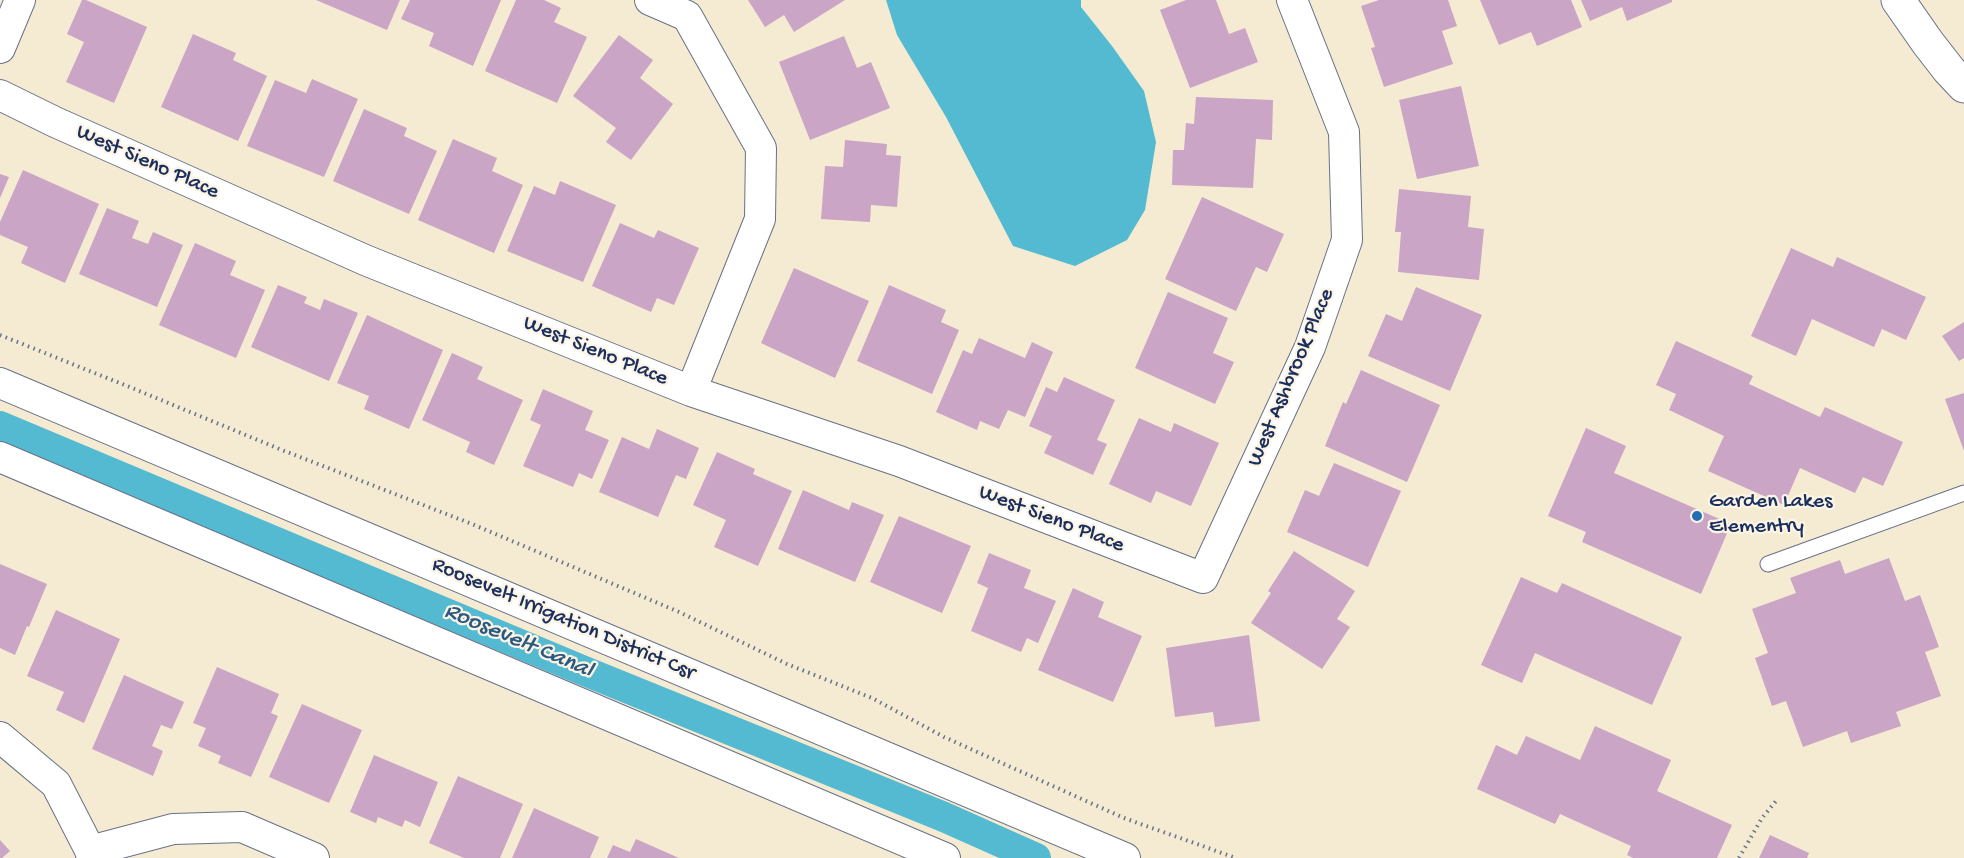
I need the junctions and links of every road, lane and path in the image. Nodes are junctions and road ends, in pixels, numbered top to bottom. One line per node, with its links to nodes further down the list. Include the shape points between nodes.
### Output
1 (20, 0): 5 (street)
2 (650, 0): 10 (street, via 687,16 761,148 760,219)
3 (1292, 0): 14 (street, West Ashbrook Place, via 1344,132 1347,240 1310,347)
4 (1898, 0): 6 (street)
5 (0, 48)
6 (1964, 86)
7 (0, 95): 10 (street, West Sieno Place, via 365,260)
8 (0, 336): 21 (path, via 472,524 872,698 944,737 1124,818)
9 (0, 383): 20 (street, Roosevelt Irrigation District Csr)
10 (691, 391): 14 (street, West Sieno Place, via 899,461)
11 (0, 457): 19 (street)
12 (1964, 493): 13 (lane)
13 (1768, 564)
14 (1203, 578)
15 (0, 737): 17 (street, via 56,783)
16 (1776, 801): 22 (path)
17 (92, 854): 18 (street, via 173,829 242,827)
18 (314, 858)
19 (945, 858)
20 (1125, 858)
21 (1236, 858)
22 (1739, 858)

